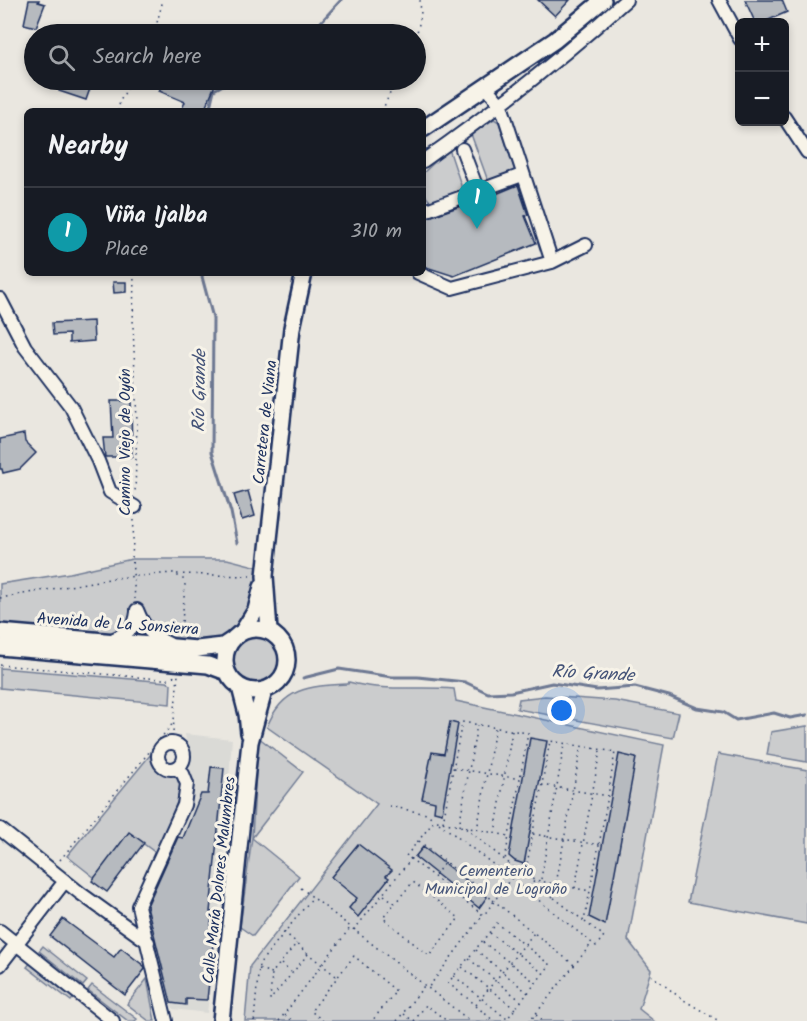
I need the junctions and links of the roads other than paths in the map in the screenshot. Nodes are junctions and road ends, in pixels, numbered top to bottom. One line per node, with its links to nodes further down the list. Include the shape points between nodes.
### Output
1 (603, 0): 5 (main road, via 555,40)
2 (626, 0): 6 (street)
3 (719, 0): 4 (street)
4 (735, 30)
5 (486, 87): 6 (street); 8 (main road)
6 (501, 105): 11 (street); 12 (street)
7 (789, 125): 10 (street)
8 (426, 127)
9 (462, 149): 13 (street)
10 (807, 152)
11 (426, 159)
12 (522, 175): 13 (street); 16 (street)
13 (478, 191): 14 (street)
14 (426, 210)
15 (586, 245): 16 (street)
16 (552, 262): 18 (street, via 452,288)
17 (303, 276): 21 (main road, Carretera de Viana, via 292,328)
18 (424, 276)
19 (0, 299): 20 (street, via 26,347 71,407 110,492)
20 (135, 507)
21 (265, 576): 22 (main road, Carretera de Viana); 24 (main road, Carretera de Viana, via 255,610)
22 (269, 631): 24 (main road, via 261,628); 30 (main road, via 284,644 288,662 281,680)
23 (0, 632): 25 (main road, Avenida de La Sonsierra)
24 (238, 636): 27 (main road, Avenida de La Sonsierra, via 223,646); 28 (main road, via 225,655)
25 (110, 641): 27 (main road, Avenida de La Sonsierra); 27 (street, via 135,624 137,610 148,632)
26 (0, 647): 28 (main road, Avenida de La Sonsierra, via 208,665)
27 (178, 647)
28 (227, 672): 29 (main road)
29 (240, 687): 30 (main road); 31 (main road, Calle María Dolores Malumbres)
30 (264, 691): 31 (main road, Calle María Dolores Malumbres)
31 (250, 742): 41 (main road, Calle María Dolores Malumbres)
32 (176, 768): 32 (street, via 163,767 158,756 164,745 172,743 184,754); 36 (street, via 187,784 184,805 138,906)
33 (0, 829): 34 (street)
34 (64, 881): 36 (street); 37 (street)
35 (0, 931): 37 (street)
36 (148, 942): 40 (street)
37 (15, 944): 38 (street); 39 (street)
38 (0, 965)
39 (113, 1021)
40 (166, 1021)
41 (221, 1021)

